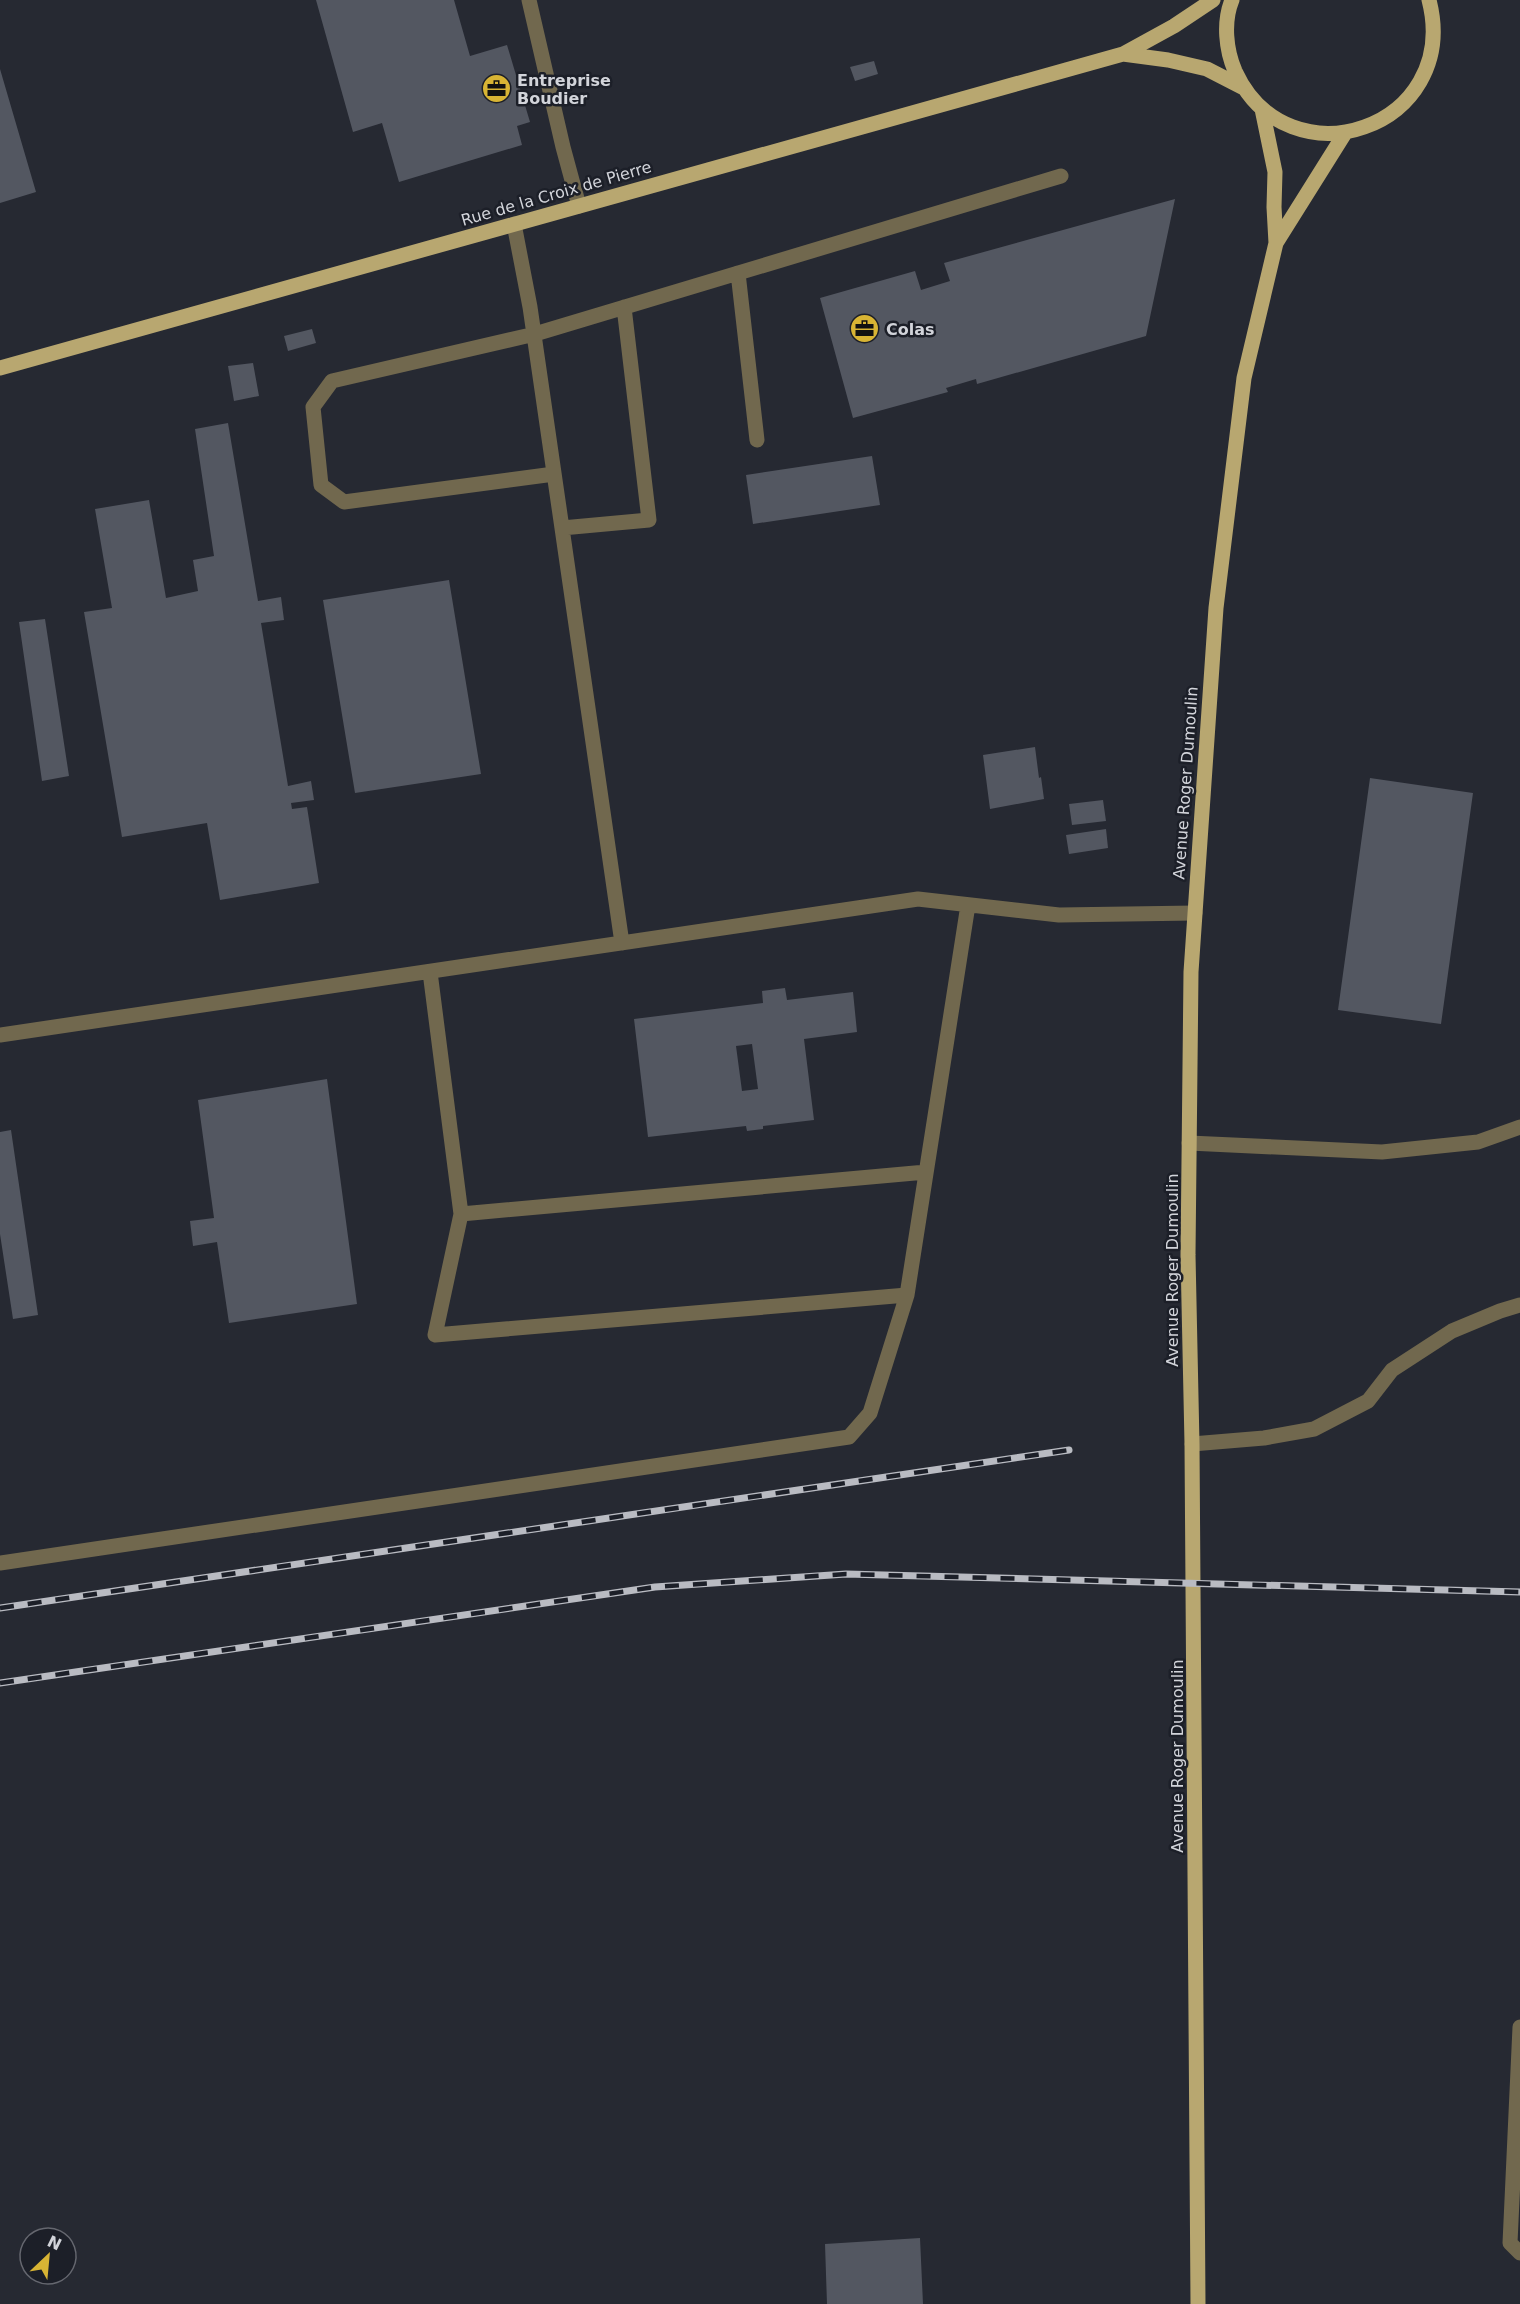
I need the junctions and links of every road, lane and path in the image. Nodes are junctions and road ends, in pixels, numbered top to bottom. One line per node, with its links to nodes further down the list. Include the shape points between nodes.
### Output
1 (529, 0): 10 (lane)
2 (1213, 0): 5 (main road, Rue de la Croix de Pierre)
3 (1232, 0): 6 (main road, via 1226,34 1231,61)
4 (1429, 0): 8 (main road, via 1434,40 1420,83 1388,117)
5 (1123, 54): 6 (main road, Rue de la Croix de Pierre, via 1207,69); 10 (main road, Rue de la Croix de Pierre)
6 (1242, 87): 7 (main road)
7 (1262, 109): 8 (main road, via 1287,124 1316,133); 12 (main road, via 1275,172)
8 (1345, 133): 12 (main road)
9 (1061, 176): 13 (lane)
10 (579, 206): 11 (main road, Rue de la Croix de Pierre)
11 (514, 224): 15 (lane); 16 (main road, Rue de la Croix de Pierre)
12 (1276, 243): 21 (main road, Avenue Roger Dumoulin, via 1244,378 1216,608)
13 (738, 273): 14 (lane); 17 (lane)
14 (624, 307): 15 (lane); 19 (lane, via 649,520)
15 (534, 334): 18 (lane); 18 (lane, via 332,381 313,407 321,485 344,502)
16 (0, 368)
17 (757, 440)
18 (554, 474): 19 (lane)
19 (562, 528): 22 (lane)
20 (968, 905): 21 (lane, via 1059,915); 22 (lane, via 918,899); 27 (lane)
21 (1195, 913): 26 (main road, Avenue Roger Dumoulin)
22 (622, 943): 23 (lane)
23 (430, 972): 24 (lane); 28 (lane)
24 (0, 1035)
25 (1520, 1127): 26 (lane, via 1478,1142 1382,1152)
26 (1189, 1143): 31 (main road, Avenue Roger Dumoulin)
27 (926, 1172): 28 (lane); 29 (lane)
28 (461, 1214): 29 (lane, via 435,1335)
29 (907, 1295): 32 (lane, via 870,1413 849,1437)
30 (1520, 1305): 31 (lane, via 1452,1331 1392,1370 1368,1401 1314,1430)
31 (1192, 1444): 35 (main road, Avenue Roger Dumoulin)
32 (0, 1563)
33 (1520, 2027): 34 (lane, via 1510,2243)
34 (1520, 2253)
35 (1198, 2304)

